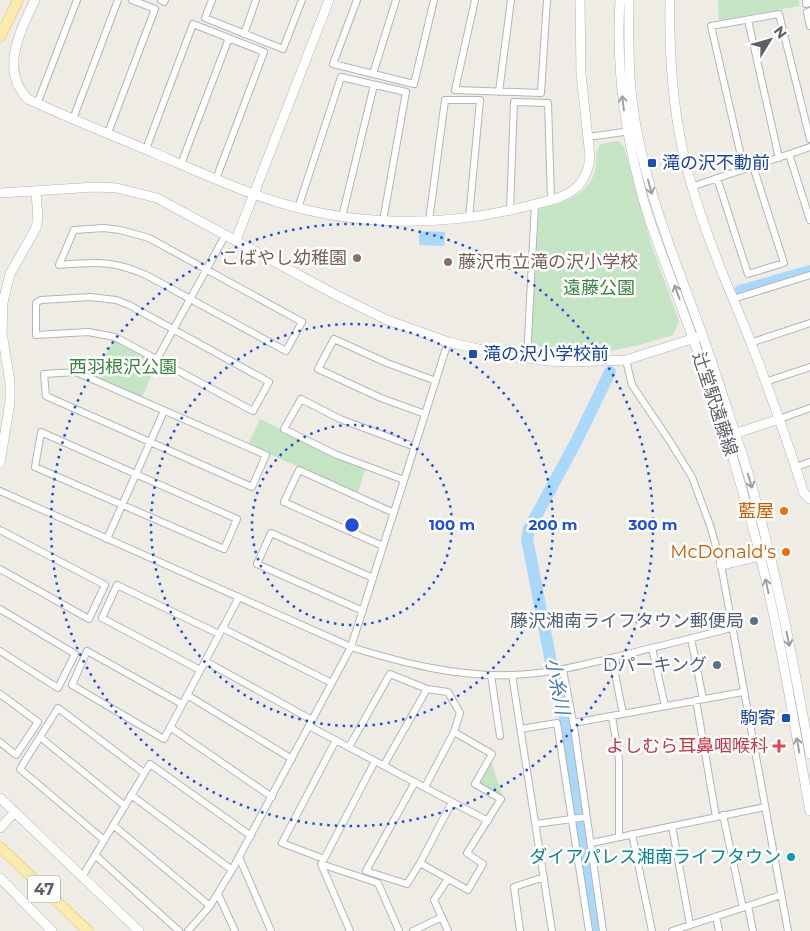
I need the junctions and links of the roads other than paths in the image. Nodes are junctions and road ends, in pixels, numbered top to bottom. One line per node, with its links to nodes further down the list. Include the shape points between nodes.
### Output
1 (18, 0): 28 (main road)
2 (35, 0): 33 (street, via 8,63 13,85 20,94)
3 (77, 0): 33 (street)
4 (118, 0): 34 (street)
5 (132, 0): 37 (street, via 155,9)
6 (161, 0): 7 (street)
7 (165, 0)
8 (212, 0): 27 (street, via 206,18)
9 (256, 0): 27 (street)
10 (302, 0): 27 (street, via 283,49)
11 (329, 0): 52 (street)
12 (357, 0): 30 (street, via 333,64)
13 (396, 0): 30 (street)
14 (434, 0): 30 (street, via 414,84)
15 (476, 0): 32 (street, via 455,90)
16 (511, 0): 32 (street)
17 (547, 0): 32 (street, via 541,93)
18 (580, 0): 38 (street, via 581,74)
19 (620, 0): 36 (street, 辻堂駅遠藤線, one-way to 19, via 622,98)
20 (630, 0): 35 (street, 辻堂駅遠藤線, via 631,90)
21 (670, 0): 49 (street, via 676,109)
22 (806, 0): 23 (street, via 806,4)
23 (810, 3)
24 (810, 11): 26 (street, via 807,12)
25 (748, 20): 39 (street, via 779,14); 43 (street); 46 (street, via 711,26)
26 (810, 26)
27 (244, 34)
28 (0, 37)
29 (229, 38): 41 (street, via 193,24); 44 (street); 48 (street, via 264,52)
30 (373, 74)
31 (374, 85): 55 (street, via 341,77); 57 (street); 60 (street, via 406,92)
32 (499, 92)
33 (37, 104): 34 (street)
34 (73, 119): 37 (street)
35 (637, 130): 36 (street); 70 (street, 辻堂駅遠藤線, one-way to 70, via 660,220)
36 (628, 132): 38 (street); 70 (street, 辻堂駅遠藤線, one-way to 36, via 640,189)
37 (108, 133): 41 (street)
38 (588, 137): 53 (street, via 590,158 586,177 573,191)
39 (810, 140)
40 (810, 147): 42 (street)
41 (146, 149): 44 (street)
42 (789, 154): 43 (street); 59 (street)
43 (779, 158): 45 (street)
44 (181, 164): 48 (street)
45 (753, 166): 46 (street); 47 (street, via 784,263 748,274)
46 (744, 169): 47 (street)
47 (717, 178): 49 (street)
48 (216, 179): 52 (street)
49 (692, 186): 67 (street)
50 (36, 192): 51 (street); 62 (street, via 95,187 139,192); 87 (street, via 36,228 10,274 3,302 2,333 10,402)
51 (0, 194)
52 (254, 194): 55 (street); 63 (street)
53 (551, 199): 54 (street); 56 (street, via 548,104 514,102)
54 (535, 204): 56 (street); 73 (street)
55 (298, 208): 57 (street)
56 (510, 210): 58 (street)
57 (342, 217): 60 (street)
58 (469, 218): 61 (street); 61 (street, via 480,100 445,100)
59 (810, 220)
60 (383, 221): 61 (street)
61 (429, 221)
62 (226, 234): 63 (street); 64 (street)
63 (236, 240): 71 (street, via 362,308)
64 (206, 270): 66 (street); 66 (street, via 302,322 286,351); 66 (street, via 135,233 104,228 74,230 59,265 94,262 130,267)
65 (810, 276): 67 (street)
66 (190, 299): 69 (street)
67 (734, 299): 72 (street)
68 (810, 323): 72 (street)
69 (174, 329): 74 (street); 74 (street, via 269,382 253,412); 74 (street, via 116,300 90,297 36,303 36,335 102,333)
70 (698, 337): 75 (street); 83 (street, 辻堂駅遠藤線)
71 (448, 342): 73 (street); 77 (street)
72 (750, 343): 78 (street)
73 (527, 358): 75 (street, via 572,362)
74 (157, 359)
75 (626, 360): 100 (street, via 632,385 692,477)
76 (810, 366): 78 (street)
77 (436, 381): 81 (street); 81 (street, via 334,339 318,369)
78 (765, 382): 82 (street)
79 (810, 408): 82 (street)
80 (164, 412): 84 (street); 84 (street, via 266,455 252,487); 84 (street, via 76,372 44,374 46,396)
81 (425, 414): 85 (street)
82 (779, 419): 83 (street); 88 (street)
83 (731, 435): 98 (street, 辻堂駅遠藤線, one-way to 98); 99 (street, 辻堂駅遠藤線)
84 (150, 442): 89 (street)
85 (414, 447): 90 (street); 90 (street, via 340,419 301,399 284,429 337,455)
86 (810, 462): 88 (street)
87 (0, 463)
88 (796, 467): 92 (street, via 804,493)
89 (136, 474): 93 (street); 93 (street, via 42,432 35,467); 93 (street, via 237,518 224,549)
90 (404, 480): 94 (street)
91 (0, 491): 96 (street)
92 (810, 499)
93 (122, 505): 96 (street)
94 (394, 513): 97 (street); 97 (street, via 299,470 284,502)
95 (0, 530): 101 (street, via 105,585 89,619)
96 (107, 539): 103 (street)
97 (383, 546): 102 (street)
98 (770, 554): 99 (street); 138 (street, 辻堂駅遠藤線, one-way to 138)
99 (761, 556): 100 (street); 142 (street, 辻堂駅遠藤線, one-way to 99)
100 (721, 565): 106 (street)
101 (0, 570)
102 (373, 578): 105 (street); 105 (street, via 271,533 257,564)
103 (238, 597): 107 (street); 109 (street)
104 (0, 609): 111 (street, via 75,654 58,688)
105 (362, 611): 109 (street)
106 (731, 628): 108 (street); 120 (street)
107 (221, 631): 113 (street); 114 (street, via 117,585 102,618); 118 (street)
108 (691, 638): 110 (street); 123 (street)
109 (351, 646): 116 (street, via 404,663); 118 (street)
110 (652, 648): 112 (street); 125 (street)
111 (0, 651)
112 (612, 658): 115 (street); 126 (street)
113 (205, 661): 114 (street); 128 (street)
114 (200, 670): 122 (street)
115 (563, 670): 117 (street); 129 (street)
116 (491, 675): 117 (street); 133 (street)
117 (512, 675): 131 (street)
118 (332, 683): 128 (street)
119 (428, 689): 132 (street, via 448,692 460,713); 137 (street, via 390,674); 141 (street)
120 (743, 692): 123 (street); 151 (street)
121 (0, 694): 136 (street, via 38,722 16,755)
122 (187, 695): 124 (street); 139 (street)
123 (699, 700): 125 (street); 154 (street)
124 (182, 704): 130 (street); 130 (street, via 87,651 72,685 164,739)
125 (665, 706): 126 (street)
126 (623, 714): 127 (street)
127 (612, 716): 129 (street); 164 (street, via 619,760)
128 (311, 723): 135 (street); 139 (street)
129 (573, 723): 155 (street)
130 (170, 728): 147 (street)
131 (521, 729): 156 (street, via 557,723); 158 (street)
132 (454, 732): 145 (street); 157 (street, via 492,754 474,784 501,799)
133 (500, 736)
134 (40, 737): 143 (street, via 58,708); 150 (street); 165 (street, via 20,769)
135 (336, 740): 137 (street); 140 (street, via 282,842 324,859)
136 (0, 742)
137 (349, 747): 140 (street)
138 (810, 754)
139 (292, 759): 147 (street)
140 (375, 761): 141 (street)
141 (384, 766): 144 (street)
142 (806, 767): 152 (street, 辻堂駅遠藤線)
143 (144, 773): 146 (street); 163 (street, via 150,764)
144 (415, 782): 145 (street); 170 (street, via 366,871 407,884)
145 (425, 787): 149 (street)
146 (132, 795): 150 (street); 171 (street)
147 (272, 797): 163 (street)
148 (0, 798): 153 (street)
149 (452, 802): 157 (street); 170 (street)
150 (125, 806): 159 (street)
151 (765, 807): 154 (street); 177 (street)
152 (810, 811)
153 (15, 812): 161 (street); 172 (street)
154 (720, 816): 160 (street); 179 (street)
155 (586, 817): 156 (street); 166 (street)
156 (572, 819): 158 (street); 197 (street)
157 (488, 821): 175 (street, via 467,853 483,864 468,890)
158 (536, 824): 173 (street)
159 (113, 825): 165 (street); 178 (street)
160 (672, 826): 162 (street); 182 (street)
161 (0, 828)
162 (632, 834): 164 (street); 199 (street)
163 (251, 836): 169 (street)
164 (619, 837): 166 (street)
165 (104, 840): 168 (street)
166 (591, 843): 198 (street)
167 (0, 846): 185 (main road, 47)
168 (95, 856): 172 (street); 187 (street)
169 (239, 857): 171 (street); 190 (street)
170 (420, 863): 175 (street)
171 (232, 870): 176 (street)
172 (82, 877): 186 (street)
173 (544, 877): 195 (street, via 514,887); 196 (street)
174 (0, 878): 184 (street)
175 (448, 879): 181 (street, via 434,900)
176 (218, 894): 178 (street); 189 (street)
177 (781, 895): 179 (street); 203 (street)
178 (210, 906): 188 (street)
179 (746, 907): 180 (street); 202 (street)
180 (716, 916): 182 (street); 201 (street)
181 (442, 917): 193 (street); 194 (street)
182 (690, 925): 183 (street)
183 (681, 930): 200 (street)
184 (51, 931)
185 (88, 931)
186 (139, 931)
187 (179, 931)
188 (188, 931)
189 (235, 931)
190 (271, 931)
191 (350, 931): 192 (street, via 320,864 378,883)
192 (400, 931)
193 (413, 931)
194 (448, 931)
195 (520, 931)
196 (552, 931)
197 (589, 931)
198 (603, 931)
199 (652, 931)
200 (672, 931)
201 (719, 931)
202 (753, 931)
203 (788, 931)

